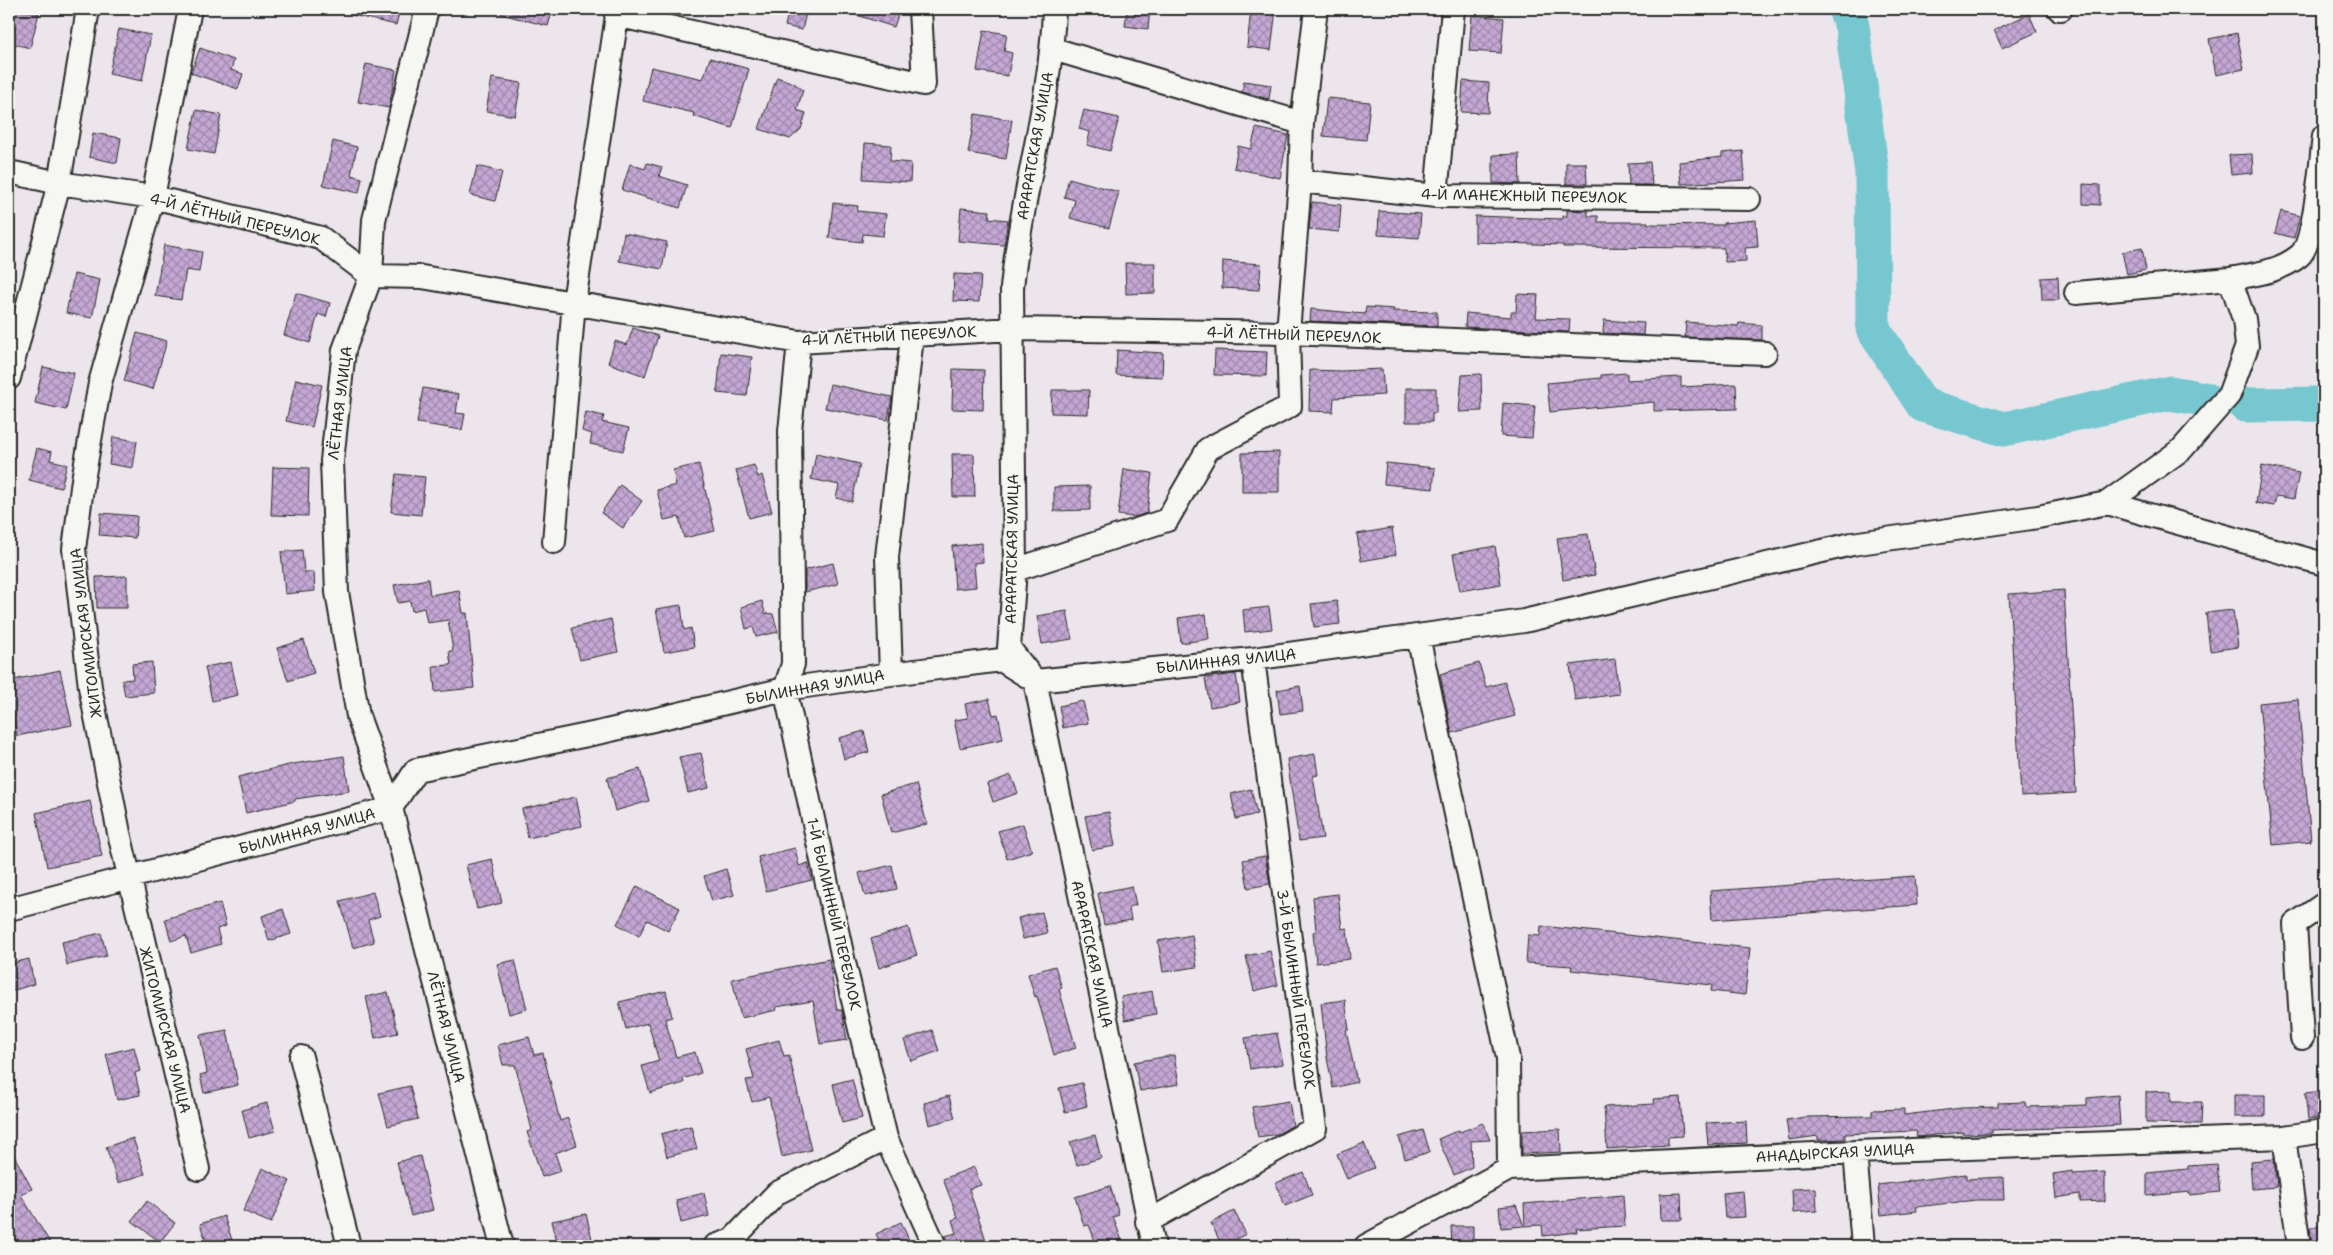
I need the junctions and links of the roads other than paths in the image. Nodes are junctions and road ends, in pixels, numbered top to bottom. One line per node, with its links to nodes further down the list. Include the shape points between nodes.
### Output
1 (88, 9): 14 (street)
2 (190, 9): 16 (street, ЖИТОМИРСКАЯ УЛИЦА)
3 (427, 9): 18 (street, ЛЁТНАЯ УЛИЦА, via 374,220)
4 (920, 9): 8 (street, via 924,84)
5 (1054, 9): 9 (street, АРАРАТСКАЯ УЛИЦА)
6 (1316, 9): 10 (street)
7 (1453, 9): 15 (street)
8 (617, 12): 21 (street)
9 (1053, 49): 10 (street); 22 (street, АРАРАТСКАЯ УЛИЦА, via 1016,253)
10 (1302, 123): 13 (street)
11 (2324, 136): 19 (street, via 2311,235 2301,255 2275,271)
12 (9, 172): 14 (street, 4-Й ЛЁТНЫЙ ПЕРЕУЛОК)
13 (1300, 181): 15 (street, 4-Й МАНЕЖНЫЙ ПЕРЕУЛОК); 23 (street)
14 (59, 183): 16 (street, 4-Й ЛЁТНЫЙ ПЕРЕУЛОК); 27 (street)
15 (1436, 196): 17 (street, 4-Й МАНЕЖНЫЙ ПЕРЕУЛОК)
16 (153, 197): 18 (street, 4-Й ЛЁТНЫЙ ПЕРЕУЛОК, via 321,238); 38 (street, ЖИТОМИРСКАЯ УЛИЦА, via 100,383 74,549 90,687)
17 (1749, 199)
18 (371, 276): 21 (street, 4-Й ЛЁТНЫЙ ПЕРЕУЛОК, via 422,277); 37 (street, ЛЁТНАЯ УЛИЦА, via 344,350 332,461 337,592 358,716)
19 (2230, 279): 20 (street); 28 (street, via 2244,319 2247,346 2229,395 2182,449)
20 (2076, 293)
21 (574, 302): 25 (street, 4-Й ЛЁТНЫЙ ПЕРЕУЛОК); 29 (street)
22 (1012, 329): 23 (street, 4-Й ЛЁТНЫЙ ПЕРЕУЛОК); 24 (street, 4-Й ЛЁТНЫЙ ПЕРЕУЛОК); 31 (street, АРАРАТСКАЯ УЛИЦА)
23 (1288, 333): 26 (street, 4-Й ЛЁТНЫЙ ПЕРЕУЛОК); 31 (street, via 1290,406 1208,449 1167,520)
24 (912, 337): 25 (street, 4-Й ЛЁТНЫЙ ПЕРЕУЛОК); 34 (street, via 887,557)
25 (799, 342): 36 (street, via 790,431 793,664)
26 (1765, 353)
27 (9, 378)
28 (2107, 503): 30 (street); 32 (street, БЫЛИННАЯ УЛИЦА, via 2038,517 1852,544 1524,621)
29 (554, 542)
30 (2324, 564)
31 (1015, 570): 35 (street, АРАРАТСКАЯ УЛИЦА, via 1009,648)
32 (1418, 636): 33 (street, БЫЛИННАЯ УЛИЦА); 48 (street, via 1508,1058)
33 (1253, 660): 35 (street, БЫЛИННАЯ УЛИЦА); 49 (street, 3-Й БЫЛИННЫЙ ПЕРЕУЛОК, via 1315,1128)
34 (892, 674): 35 (street, БЫЛИННАЯ УЛИЦА, via 1001,660); 36 (street, БЫЛИННАЯ УЛИЦА)
35 (1036, 681): 49 (street, АРАРАТСКАЯ УЛИЦА)
36 (785, 689): 37 (street, БЫЛИННАЯ УЛИЦА, via 602,732 416,770); 45 (street, 1-Й БЫЛИННЫЙ ПЕРЕУЛОК)
37 (391, 808): 38 (street, БЫЛИННАЯ УЛИЦА); 51 (street, ЛЁТНАЯ УЛИЦА)
38 (128, 878): 40 (street, БЫЛИННАЯ УЛИЦА); 47 (street, ЖИТОМИРСКАЯ УЛИЦА)
39 (2324, 904): 41 (street, via 2295,924)
40 (9, 909)
41 (2302, 1038)
42 (301, 1057): 50 (street)
43 (2324, 1131): 44 (street, АНАДЫРСКАЯ УЛИЦА)
44 (2284, 1137): 46 (street, АНАДЫРСКАЯ УЛИЦА); 57 (street)
45 (886, 1138): 52 (street, via 777,1193 732,1240); 53 (street, 1-Й БЫЛИННЫЙ ПЕРЕУЛОК)
46 (1855, 1152): 48 (street, АНАДЫРСКАЯ УЛИЦА); 56 (street)
47 (198, 1169)
48 (1509, 1169): 55 (street, АНАДЫРСКАЯ УЛИЦА)
49 (1147, 1222): 54 (street, АРАРАТСКАЯ УЛИЦА)
50 (349, 1246)
51 (502, 1246)
52 (715, 1246)
53 (936, 1246)
54 (1154, 1246)
55 (1366, 1246)
56 (1863, 1246)
57 (2299, 1246)

